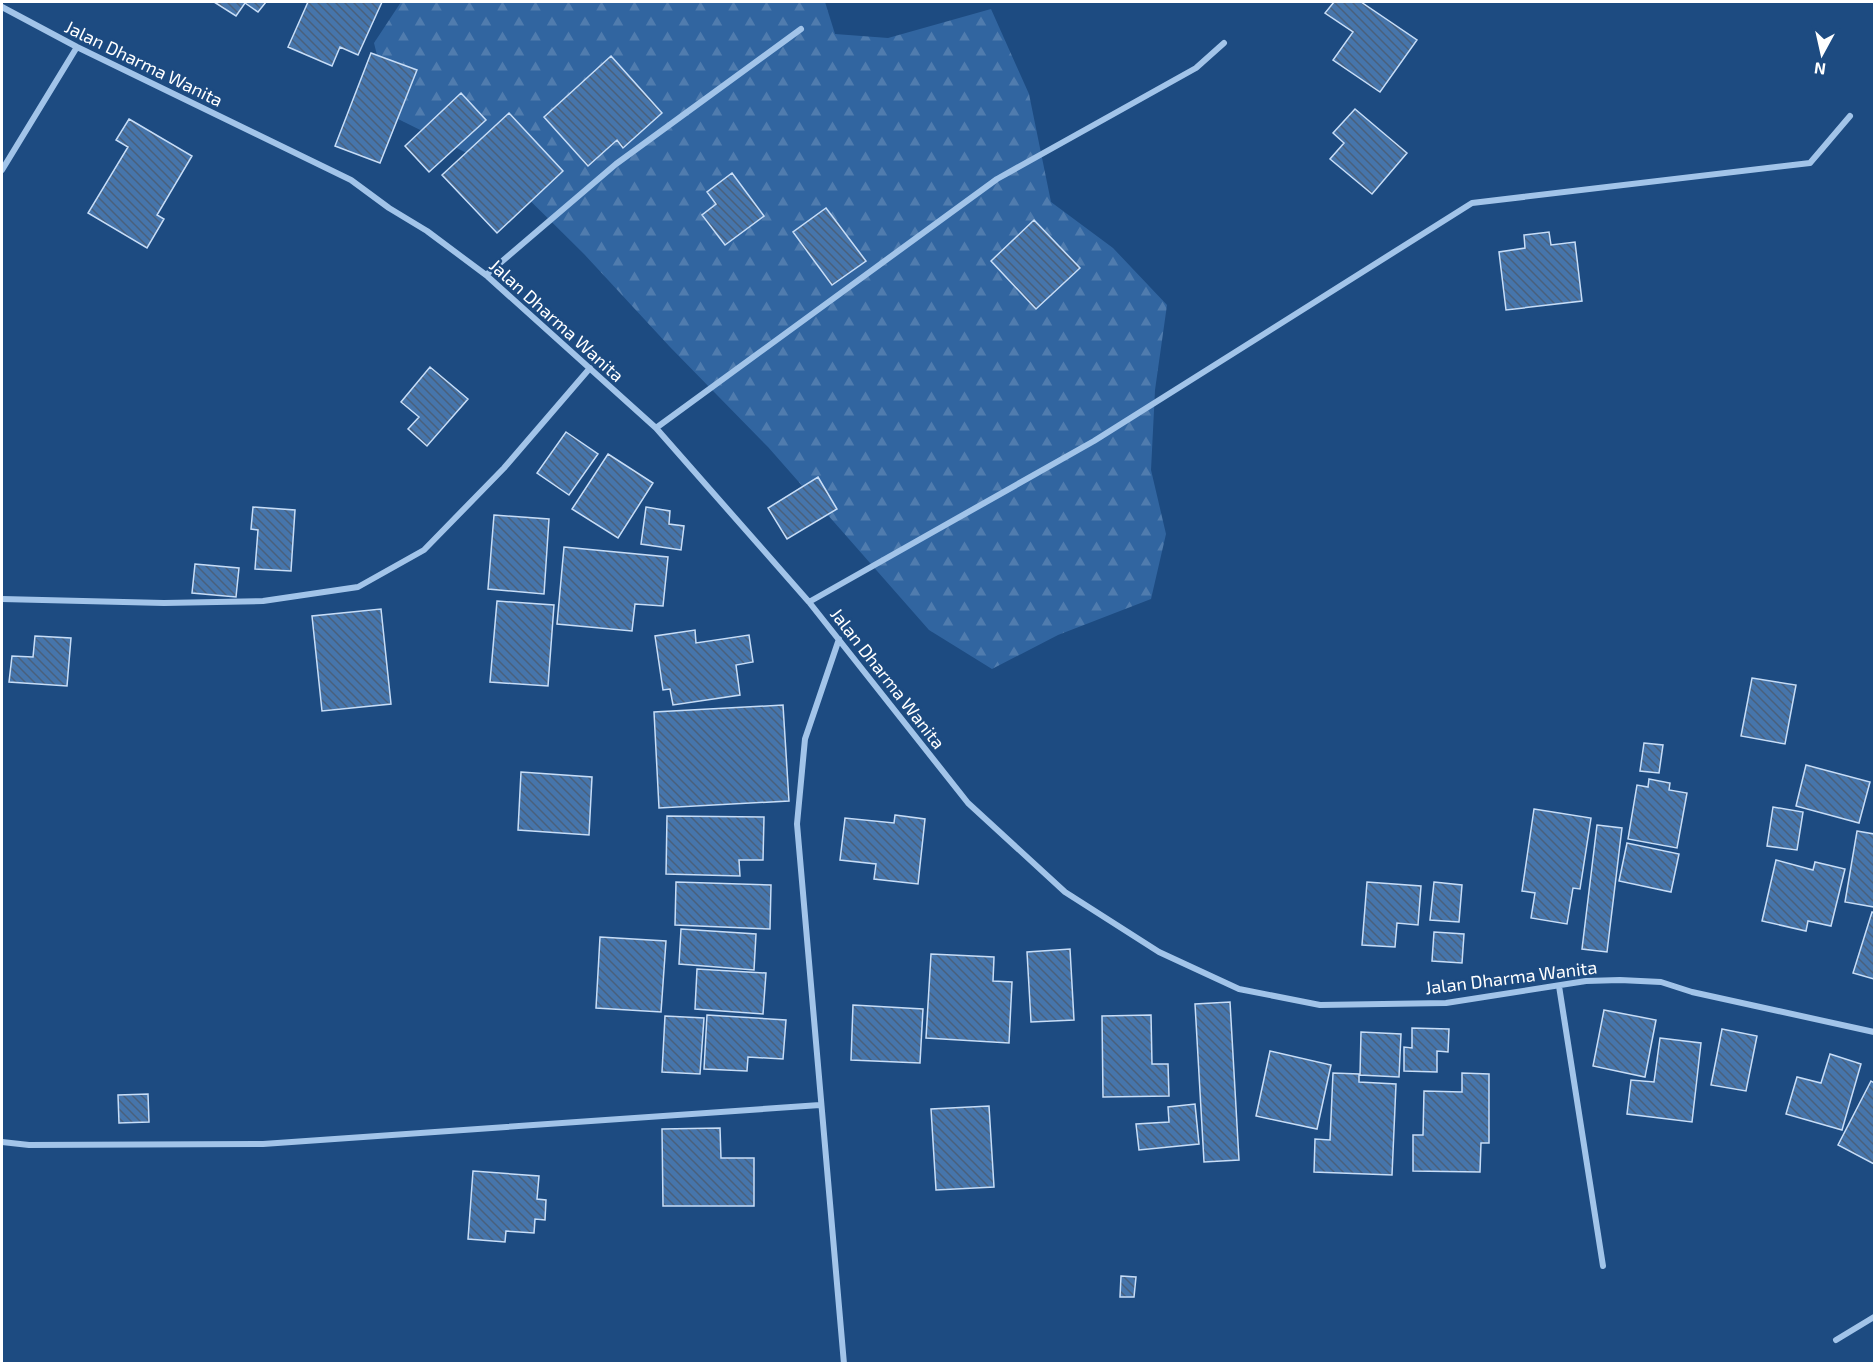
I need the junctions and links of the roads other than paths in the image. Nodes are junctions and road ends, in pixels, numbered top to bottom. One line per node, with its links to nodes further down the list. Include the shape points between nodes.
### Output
1 (2, 7): 4 (street, Jalan Dharma Wanita)
2 (801, 29): 7 (street, via 616,164)
3 (1224, 43): 9 (street, via 1196,68 997,179)
4 (77, 47): 6 (street); 7 (street, Jalan Dharma Wanita, via 351,180)
5 (1850, 116): 11 (street, via 1810,163 1472,203 1094,441)
6 (2, 170)
7 (486, 275): 8 (street, Jalan Dharma Wanita)
8 (590, 368): 9 (street, Jalan Dharma Wanita); 10 (street, via 504,468 424,550 358,587 263,601 164,603)
9 (656, 428): 11 (street, Jalan Dharma Wanita)
10 (2, 598)
11 (809, 602): 12 (street, Jalan Dharma Wanita)
12 (839, 639): 13 (street, Jalan Dharma Wanita, via 968,803 1065,892 1159,952 1239,989 1320,1005 1446,1003); 15 (street, via 805,739 797,824)
13 (1559, 986): 14 (street, Jalan Dharma Wanita, via 1586,981 1661,982); 17 (street)
14 (1875, 1032)
15 (820, 1105): 16 (street, via 263,1144); 20 (street)
16 (2, 1142)
17 (1603, 1266)
18 (1875, 1317): 19 (street)
19 (1836, 1340)
20 (844, 1364)

